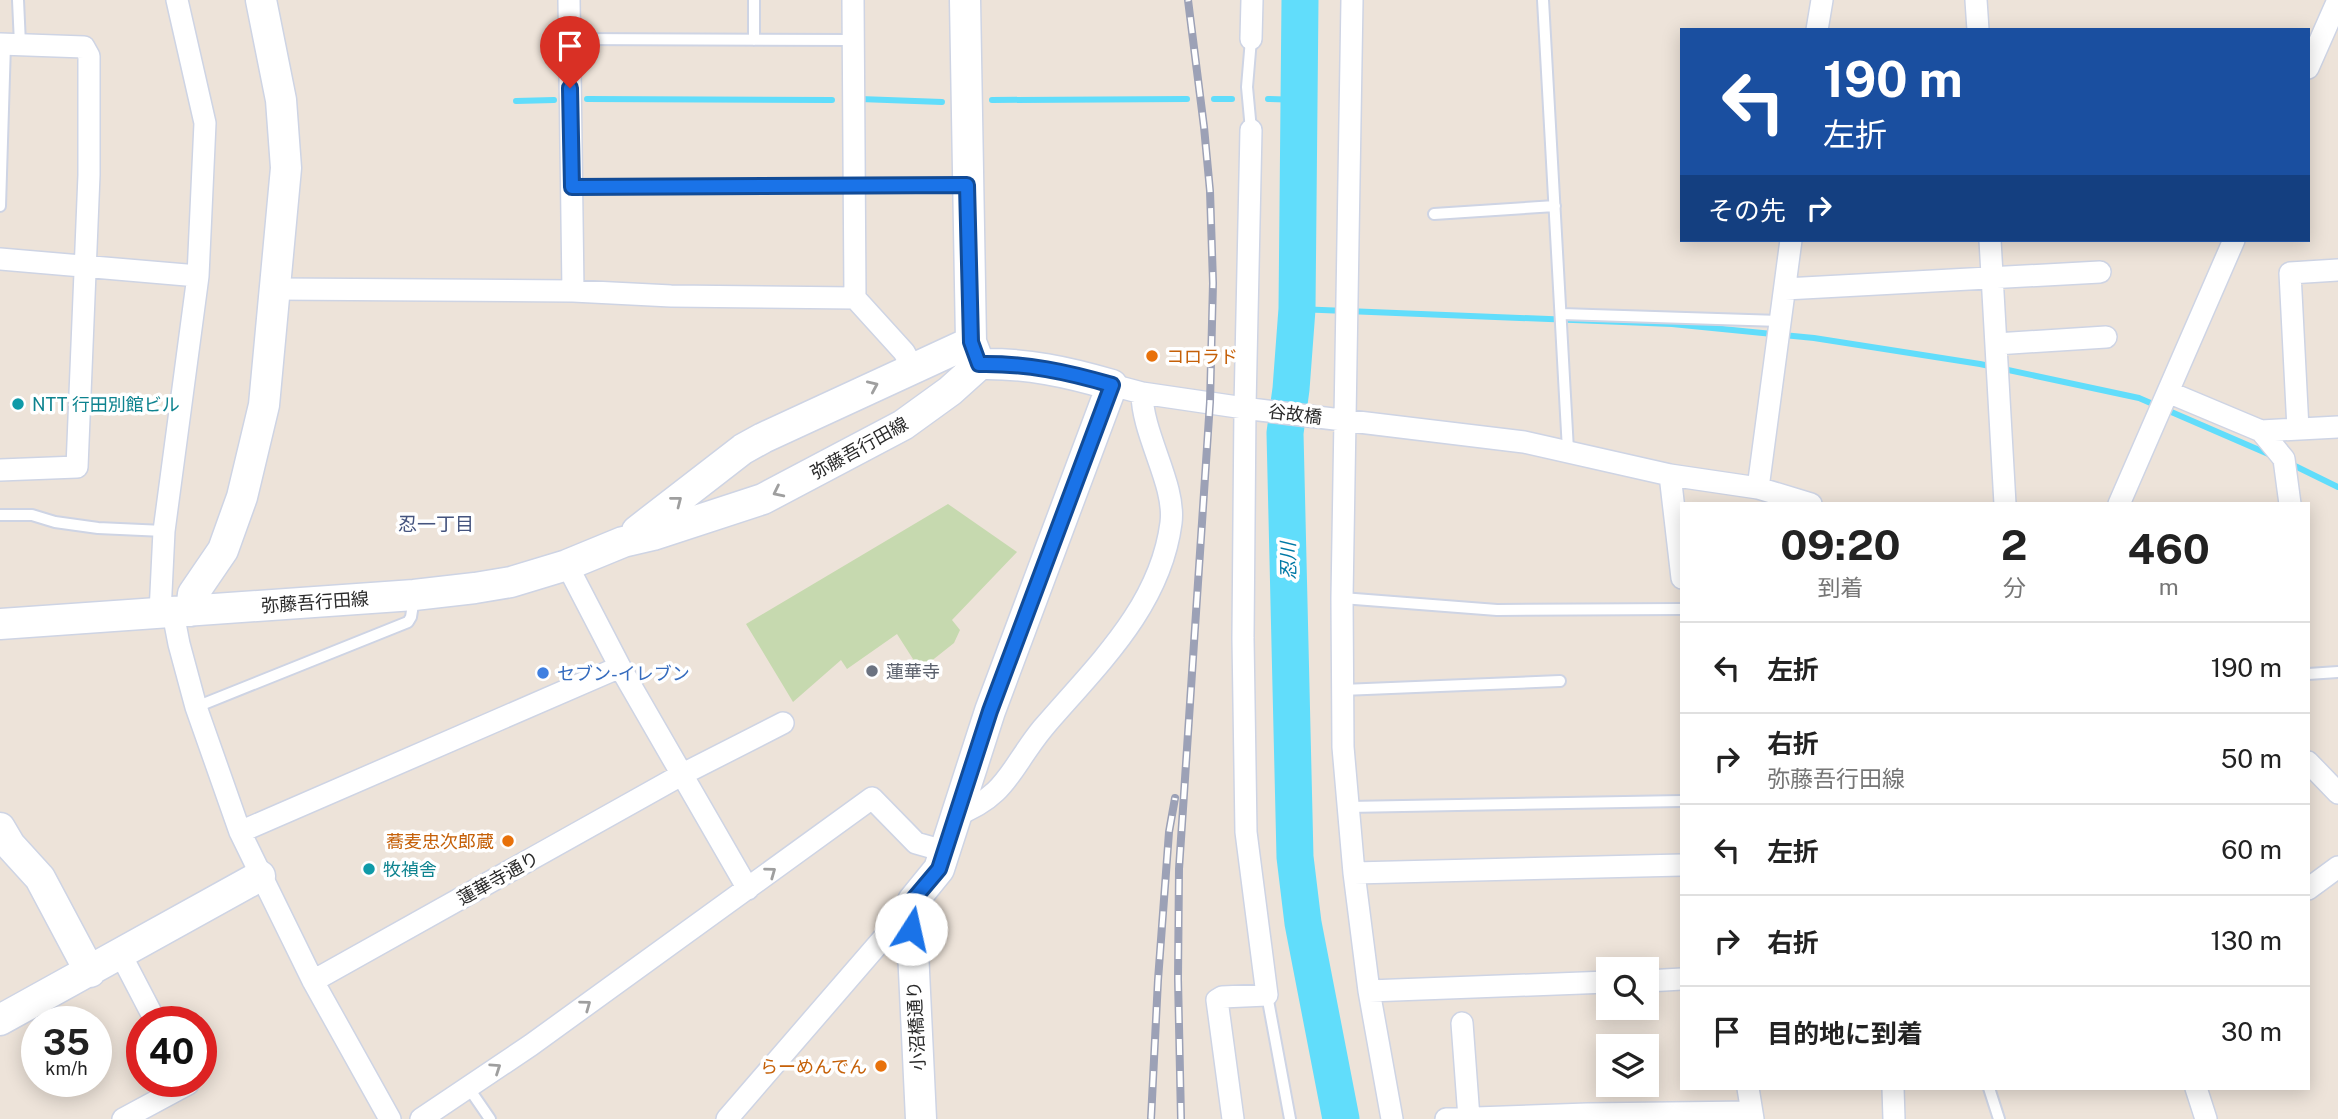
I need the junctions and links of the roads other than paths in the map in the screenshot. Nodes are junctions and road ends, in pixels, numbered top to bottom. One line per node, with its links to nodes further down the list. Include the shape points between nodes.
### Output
1 (18, 0): 20 (lane)
2 (177, 0): 36 (street, via 205,123)
3 (261, 0): 38 (street, via 281,100 286,168)
4 (569, 0): 16 (street)
5 (754, 0): 18 (lane)
6 (853, 0): 19 (street)
7 (965, 0): 24 (street)
8 (1252, 0): 17 (street)
9 (1352, 0): 52 (street)
10 (1543, 0): 27 (lane)
11 (1822, 0): 14 (street)
12 (1976, 0): 15 (street)
13 (2335, 3): 21 (street)
14 (1817, 28)
15 (1978, 28)
16 (570, 39): 18 (lane); 25 (street)
17 (1251, 39): 22 (lane, via 1247,87)
18 (754, 40): 19 (lane)
19 (853, 40): 23 (street)
20 (8, 44): 26 (lane); 33 (street, via 84,47 89,57)
21 (2310, 63)
22 (1251, 130): 51 (street)
23 (854, 185): 24 (lane); 25 (lane); 41 (street)
24 (967, 185): 46 (street)
25 (572, 187): 40 (street)
26 (0, 206)
27 (1555, 206): 28 (lane); 42 (lane)
28 (1434, 214)
29 (1791, 242): 39 (street)
30 (1990, 242): 37 (street)
31 (2233, 242): 49 (street)
32 (0, 259): 33 (street)
33 (86, 265): 36 (street); 57 (street, via 77,467)
34 (2338, 270): 54 (street, via 2290,273)
35 (2100, 272): 37 (street)
36 (198, 276): 65 (street)
37 (1992, 279): 39 (street); 45 (street)
38 (274, 289): 40 (street); 72 (street, via 264,405 242,498 223,550)
39 (1785, 289): 43 (street)
40 (573, 291): 41 (street)
41 (855, 298): 47 (street)
42 (1561, 314): 43 (lane); 56 (lane)
43 (1780, 321): 59 (street)
44 (2106, 337): 45 (street)
45 (1996, 344): 61 (street)
46 (975, 353): 47 (street, 弥藤吾行田線); 48 (street); 66 (street, 弥藤吾行田線, one-way to 66, via 950,391 903,425 779,492)
47 (913, 368): 66 (street, 弥藤吾行田線, one-way to 47, via 743,449)
48 (1112, 385): 50 (street, 谷故橋); 86 (street, 小沼橋通り)
49 (2168, 392): 55 (street); 62 (street)
50 (1142, 393): 51 (street, 谷故橋); 86 (street, via 1172,520 1161,564 1124,636 1040,732 1010,777 985,802)
51 (1248, 408): 52 (street, 谷故橋); 104 (street, via 1243,638 1247,832)
52 (1343, 420): 56 (street, 谷故橋); 70 (street)
53 (2338, 427): 54 (street)
54 (2298, 429): 55 (street)
55 (2261, 431): 63 (street, via 2284,459)
56 (1568, 450): 58 (street, 谷故橋)
57 (0, 470)
58 (1670, 475): 59 (street, 谷故橋); 67 (street)
59 (1758, 488): 60 (street, 谷故橋)
60 (1804, 502)
61 (2006, 502)
62 (2120, 502)
63 (2290, 502)
64 (0, 515): 65 (lane)
65 (164, 531): 72 (street)
66 (623, 541): 68 (street, 弥藤吾行田線)
67 (1680, 561)
68 (567, 565): 69 (street, 弥藤吾行田線, via 511,582); 74 (street)
69 (414, 595): 72 (street, 弥藤吾行田線); 79 (lane, via 408,622)
70 (1342, 598): 71 (lane, via 1497,610); 78 (street)
71 (1680, 609)
72 (175, 612): 73 (street, 弥藤吾行田線); 79 (street)
73 (0, 624)
74 (620, 667): 82 (street); 88 (street)
75 (2338, 673): 76 (lane)
76 (2310, 674)
77 (1560, 681): 78 (lane)
78 (1342, 690): 85 (street)
79 (196, 707): 88 (street)
80 (783, 723): 82 (street, 蓮華寺通り)
81 (2310, 764): 83 (street)
82 (682, 774): 95 (street); 101 (street, 蓮華寺通り)
83 (2338, 793)
84 (1680, 801): 85 (lane)
85 (1348, 807): 92 (street)
86 (954, 816): 89 (street, 小沼橋通り)
87 (0, 828): 98 (street, via 40,878)
88 (240, 832): 93 (street)
89 (944, 851): 95 (street, one-way to 89, via 872,798 916,843); 96 (street, 小沼橋通り, via 939,869 912,901)
90 (1680, 865): 92 (street)
91 (2338, 867): 94 (street)
92 (1354, 873): 103 (street)
93 (260, 876): 97 (street); 101 (street)
94 (2310, 888)
95 (748, 889): 108 (street, one-way to 95)
96 (910, 918): 121 (street, via 893,927); 122 (street, 小沼橋通り)
97 (120, 953): 98 (street); 105 (street)
98 (90, 972): 106 (street)
99 (1680, 979): 100 (street)
100 (1659, 980)
101 (313, 981): 118 (street)
102 (1596, 982): 103 (street)
103 (1369, 991): 125 (street)
104 (1267, 995): 123 (street, via 1217,1000); 124 (lane)
105 (148, 1006)
106 (0, 1020)
107 (1462, 1023): 116 (street)
108 (468, 1087): 119 (street); 120 (lane)
109 (1748, 1090): 114 (street)
110 (1893, 1090): 127 (street)
111 (1990, 1090): 128 (lane)
112 (2197, 1090): 129 (street)
113 (164, 1097): 117 (street)
114 (1752, 1115): 115 (street)
115 (1587, 1116): 116 (street)
116 (1469, 1118): 126 (street)
117 (123, 1119)
118 (390, 1119)
119 (421, 1119)
120 (491, 1119)
121 (727, 1119)
122 (921, 1119)
123 (1233, 1119)
124 (1290, 1119)
125 (1392, 1119)
126 (1446, 1119)
127 (1894, 1119)
128 (1999, 1119)
129 (2206, 1119)

